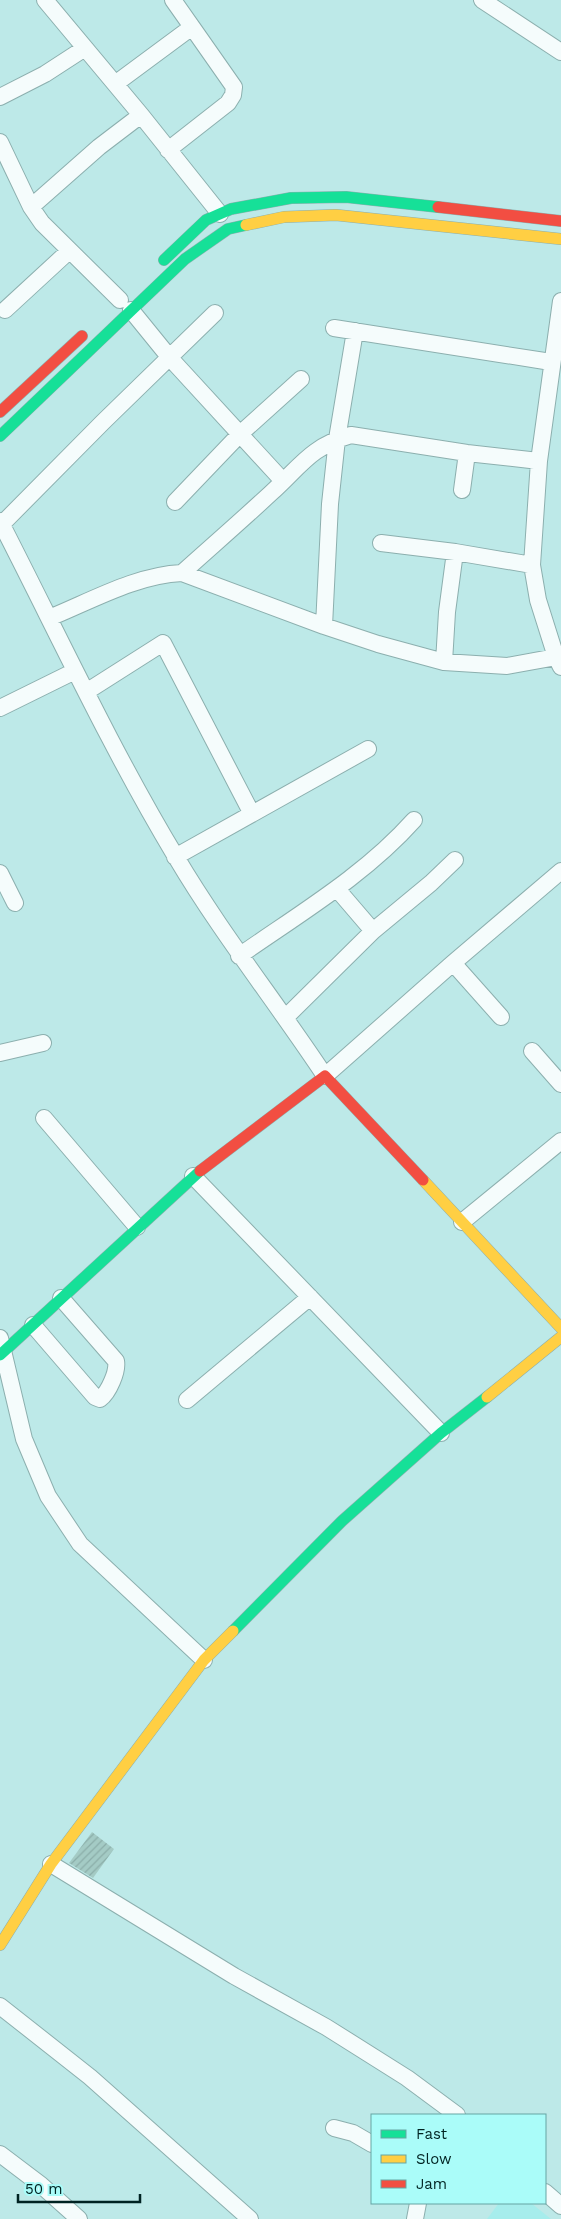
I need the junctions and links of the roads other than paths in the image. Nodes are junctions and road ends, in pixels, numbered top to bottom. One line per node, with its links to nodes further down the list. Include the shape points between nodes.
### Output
1 (173, 0): 5 (street)
2 (482, 0): 4 (street)
3 (54, 2): 6 (street)
4 (501, 5): 7 (street)
5 (192, 27): 8 (street); 12 (street, via 234,88 233,95 228,103)
6 (85, 48): 8 (street); 9 (street, via 45,74)
7 (561, 52)
8 (115, 84): 10 (street)
9 (0, 97)
10 (141, 115): 12 (street); 14 (street)
11 (0, 142): 14 (street)
12 (168, 150): 15 (street)
13 (295, 198): 15 (street, via 231,209); 16 (street); 17 (street, via 346,197)
14 (31, 206): 19 (street)
15 (220, 214): 20 (street, via 206,220)
16 (295, 217): 18 (street, via 336,215); 22 (street, via 228,229)
17 (561, 221)
18 (561, 239)
19 (69, 252): 22 (street); 23 (street)
20 (156, 267)
21 (561, 300): 29 (street)
22 (123, 303): 28 (street); 33 (street)
23 (4, 310)
24 (215, 313): 28 (street)
25 (92, 326): 31 (street)
26 (334, 328): 27 (street)
27 (355, 331): 29 (street); 34 (street)
28 (170, 358): 32 (street); 40 (street)
29 (551, 362): 36 (street)
30 (301, 379): 32 (street)
31 (0, 412)
32 (240, 434): 37 (street); 39 (street)
33 (0, 436)
34 (336, 439): 35 (street, via 351,435); 37 (street, via 319,447); 46 (street)
35 (467, 453): 36 (street); 38 (street)
36 (539, 461): 43 (street)
37 (283, 482): 44 (street)
38 (462, 490)
39 (175, 502)
40 (1, 523): 45 (street)
41 (381, 543): 42 (street)
42 (455, 552): 43 (street); 48 (street)
43 (532, 566): 47 (street, via 538,600)
44 (182, 573): 45 (street, via 128,585); 46 (street)
45 (50, 618): 49 (street)
46 (324, 626): 48 (street)
47 (559, 660): 48 (street, via 507,666)
48 (444, 662)
49 (75, 671): 50 (street); 51 (street)
50 (86, 692): 53 (street, via 163,643); 55 (street)
51 (0, 708)
52 (368, 749): 53 (street)
53 (252, 814): 55 (street)
54 (414, 820): 59 (street, via 402,835)
55 (175, 857): 62 (street)
56 (455, 860): 61 (street)
57 (561, 871): 63 (street)
58 (0, 873): 60 (street)
59 (337, 888): 61 (street); 62 (street)
60 (15, 903)
61 (374, 931): 64 (street)
62 (239, 956): 64 (street)
63 (452, 963): 65 (street); 69 (street)
64 (286, 1017): 69 (street)
65 (501, 1017)
66 (43, 1043): 68 (street)
67 (532, 1051): 70 (street)
68 (0, 1053)
69 (325, 1076): 73 (street); 74 (street)
70 (561, 1084)
71 (44, 1118): 75 (street)
72 (561, 1141): 74 (street)
73 (193, 1176): 75 (street); 76 (street)
74 (462, 1222): 79 (street)
75 (137, 1226): 77 (street)
76 (310, 1297): 82 (street); 83 (street)
77 (61, 1298): 78 (street); 78 (street, via 116,1361 114,1376 104,1396 100,1399 94,1397)
78 (33, 1325): 81 (street)
79 (561, 1328)
80 (561, 1337): 83 (street)
81 (1, 1348): 84 (street, via 24,1439 53,1504 80,1544)
82 (187, 1400)
83 (441, 1433): 84 (street, via 342,1521)
84 (204, 1660): 85 (street)
85 (52, 1864): 86 (street); 89 (street, via 234,1976 326,2027 408,2078)
86 (4, 1926): 87 (street)
87 (0, 1944)
88 (0, 2006): 97 (street, via 90,2077)
89 (456, 2114)
90 (334, 2128): 91 (street)
91 (371, 2143)
92 (0, 2154): 96 (street)
93 (546, 2193): 95 (street)
94 (418, 2204): 98 (street)
95 (561, 2206)
96 (79, 2219)
97 (250, 2219)
98 (415, 2219)

